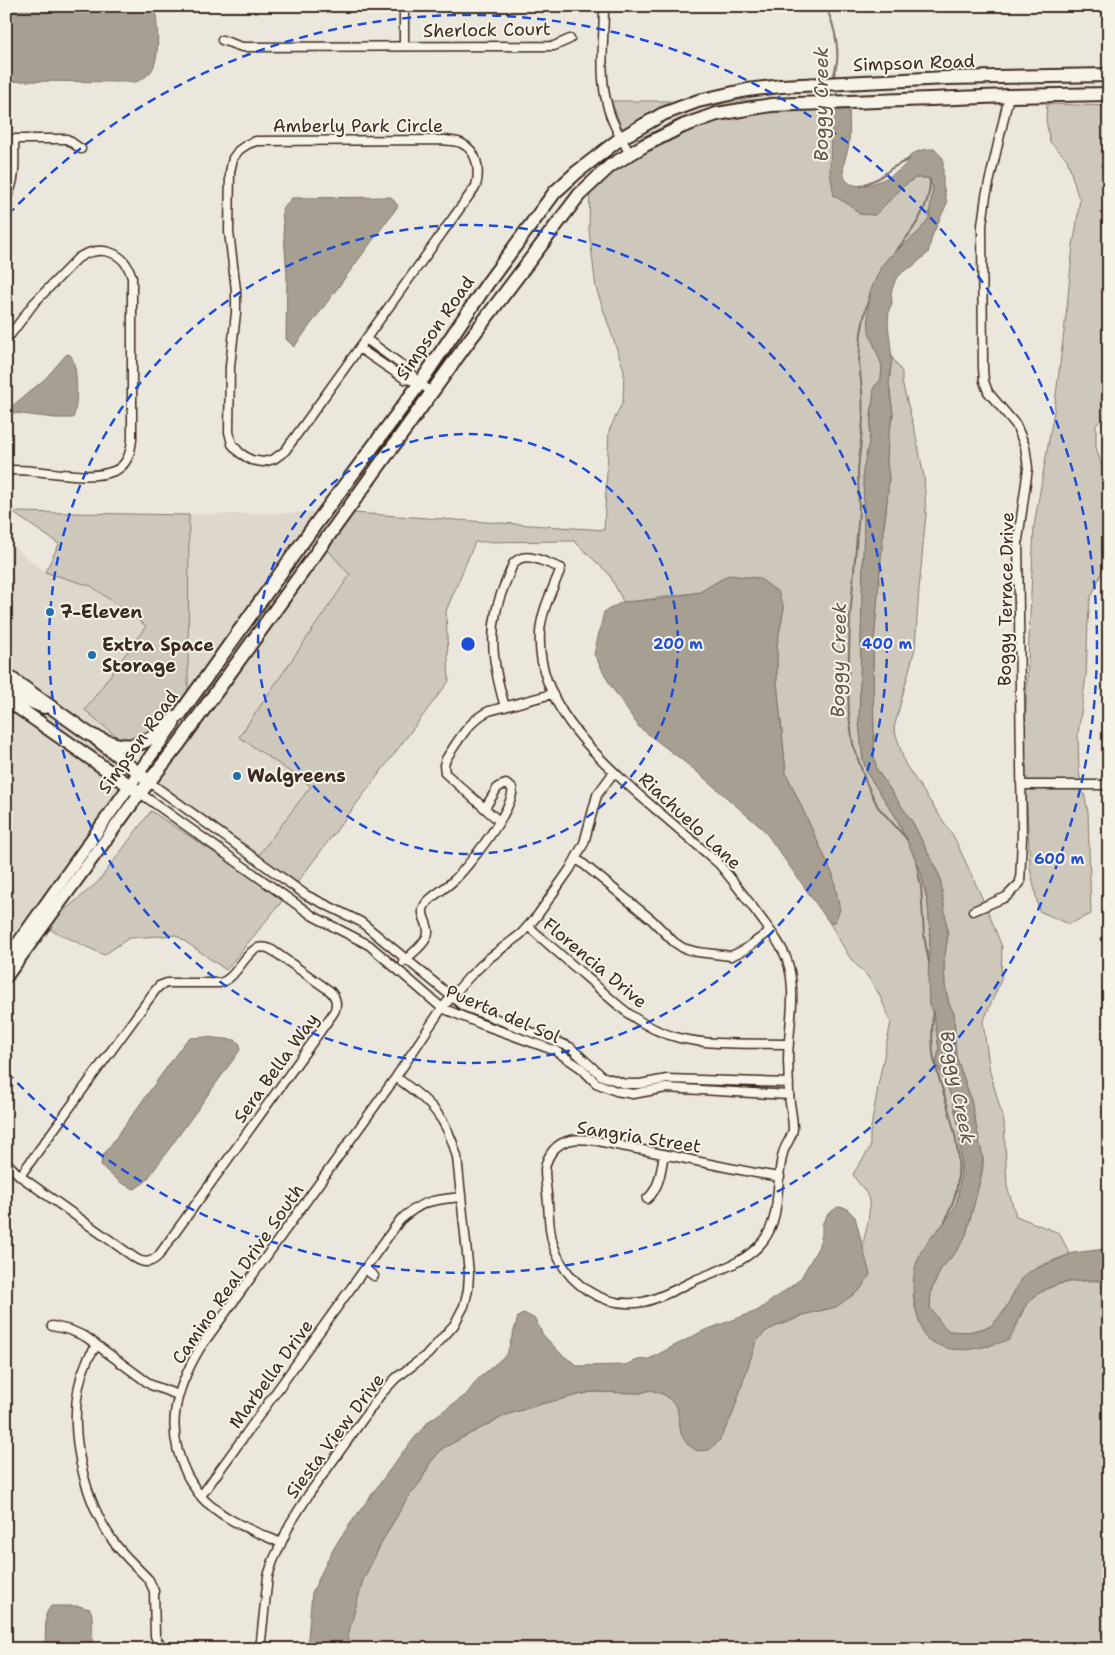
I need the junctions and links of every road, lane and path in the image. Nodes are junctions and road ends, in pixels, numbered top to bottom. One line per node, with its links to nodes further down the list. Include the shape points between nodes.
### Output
1 (404, 6): 5 (street)
2 (604, 6): 10 (street, via 605,95)
3 (570, 39): 5 (street, Sherlock Court, via 554,46)
4 (222, 40): 5 (street, Sherlock Court, via 242,47)
5 (404, 46)
6 (1054, 75): 7 (main road, Simpson Road); 9 (main road, via 1025,82 1012,90); 10 (main road, Simpson Road, via 802,84 747,90 698,101 663,114)
7 (1109, 75)
8 (1109, 94): 9 (main road, Simpson Road)
9 (1009, 96): 13 (main road, Simpson Road, via 771,105 717,114 683,126); 35 (street, Boggy Terrace Drive, via 982,225 983,368 988,392 1016,425 1028,468 1018,540)
10 (621, 138): 13 (street); 18 (main road, Simpson Road, via 555,192)
11 (10, 139): 12 (street, via 67,139); 14 (street, via 14,179)
12 (81, 149)
13 (630, 154): 19 (main road, Simpson Road, via 600,174 568,206)
14 (6, 198)
15 (6, 339): 20 (street, via 34,303 78,258 87,253 105,251 118,256 129,268 132,278 132,439 128,458 115,471 101,474 60,475)
16 (366, 339): 17 (street, Amberly Park Circle); 17 (street, Amberly Park Circle, via 476,186 478,163 472,152 461,143 444,140 256,141 248,144 233,158 230,172 229,232 236,290 230,366 229,432 232,444 252,460 263,462 285,451); 18 (street, via 410,371)
17 (359, 348): 18 (street, via 405,379)
18 (418, 382): 19 (street); 21 (main road, Simpson Road)
19 (432, 392): 22 (main road, Simpson Road)
20 (6, 470)
21 (340, 492): 22 (main road, via 314,532 312,544); 29 (main road, Simpson Road)
22 (315, 554): 33 (main road, Simpson Road)
23 (6, 674): 28 (main road)
24 (6, 686): 28 (main road, via 27,700)
25 (552, 694): 27 (street); 27 (street, Riachuelo Lane, via 540,652 540,632 543,614 561,568 524,556 513,564 496,612 494,653); 31 (street, Riachuelo Lane, via 580,736)
26 (6, 699): 34 (main road)
27 (505, 707): 38 (street, via 480,715 472,722 444,765 445,773)
28 (60, 713): 30 (main road)
29 (180, 714): 30 (main road, via 156,735 132,746 119,746); 32 (main road, Simpson Road)
30 (89, 734): 32 (main road)
31 (614, 772): 40 (street, Camino Real Drive South, via 597,795 584,843); 45 (street, Riachuelo Lane, via 720,864)
32 (138, 773): 33 (main road); 34 (main road, Simpson Road)
33 (149, 782): 37 (main road, Simpson Road); 41 (street, Puerta del Sol, via 306,895)
34 (129, 785): 37 (main road); 46 (main road, Simpson Road)
35 (1021, 785): 36 (street); 42 (street, Boggy Terrace Drive, via 1020,883 1006,897)
36 (1109, 785)
37 (140, 793): 43 (street, Puerta del Sol); 47 (main road, Simpson Road)
38 (485, 808): 39 (street); 39 (street, via 498,787 506,784 512,788 512,796)
39 (499, 821): 49 (street, via 468,866 423,907 428,932)
40 (576, 858): 44 (street, Camino Real Drive South); 45 (street, via 683,948 731,956)
41 (327, 906): 43 (street); 49 (street, Puerta del Sol, via 361,922)
42 (973, 911)
43 (320, 920): 50 (street, Puerta del Sol, via 370,945)
44 (528, 926): 52 (street, Camino Real Drive South, via 482,965); 54 (street, Florencia Drive, via 615,1005 656,1030 702,1042)
45 (770, 931): 54 (street, Riachuelo Lane, via 786,959 791,979)
46 (25, 933): 47 (main road); 48 (main road, Simpson Road)
47 (25, 952): 51 (main road, Simpson Road)
48 (6, 960)
49 (406, 960): 50 (street); 52 (street, Puerta del Sol)
50 (397, 968): 53 (street, Puerta del Sol)
51 (6, 977)
52 (451, 997): 53 (street, Camino Real Drive South); 56 (street, Puerta del Sol, via 463,1006 570,1047 602,1076 625,1084 667,1079)
53 (442, 1008): 55 (street, Camino Real Drive South); 57 (street, Puerta del Sol, via 556,1051 596,1082 616,1091 633,1094 666,1088)
54 (789, 1044): 56 (street, Riachuelo Lane)
55 (396, 1077): 63 (street, Siesta View Drive, via 429,1102 443,1120 457,1157); 69 (street, Camino Real Drive South, via 200,1348)
56 (789, 1084): 57 (street, Riachuelo Lane)
57 (789, 1095): 58 (street, Riachuelo Lane)
58 (791, 1111): 62 (street, Sangria Street, via 792,1130 783,1152)
59 (664, 1154): 62 (street, Sangria Street); 62 (street, Sangria Street, via 576,1139 558,1145 549,1156 545,1179 557,1254 576,1282 600,1298 625,1303 649,1300 750,1255 771,1227); 64 (street, via 657,1186)
60 (6, 1162): 61 (street, Sera Bella Way)
61 (20, 1176): 61 (street, Sera Bella Way, via 151,995 163,984 223,982 232,977 251,951 263,947 272,950 334,996 336,1007 332,1015 152,1262 135,1258)
62 (780, 1177)
63 (461, 1197): 65 (street, Marbella Drive, via 436,1199 414,1208 400,1220); 71 (street, Siesta View Drive, via 469,1273 464,1306 454,1326 428,1354 396,1378 382,1394 309,1494)
64 (647, 1199)
65 (365, 1269): 66 (street); 70 (street, Marbella Drive)
66 (374, 1276)
67 (52, 1326): 68 (street, via 78,1334)
68 (97, 1345): 69 (street, via 151,1385); 72 (street, via 87,1360 80,1384 77,1405 80,1460 94,1505 113,1541 152,1585)
69 (178, 1395): 70 (street, Camino Real Drive South, via 174,1426 176,1444 182,1466)
70 (201, 1496): 71 (street, Camino Real Drive South, via 231,1521)
71 (281, 1544): 74 (street, Siesta View Drive, via 268,1576)
72 (155, 1646): 73 (street)
73 (166, 1649)
74 (260, 1649)

